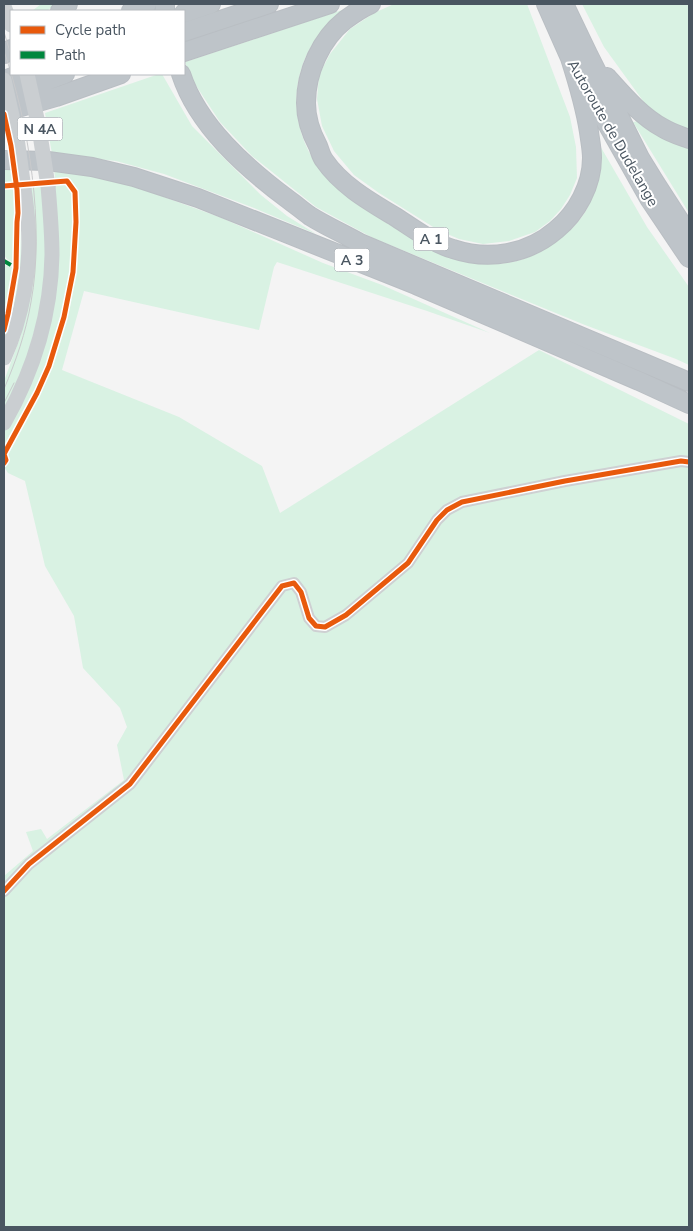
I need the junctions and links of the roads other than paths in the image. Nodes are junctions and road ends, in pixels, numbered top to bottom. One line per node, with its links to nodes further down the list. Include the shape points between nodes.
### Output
1 (147, 4): 9 (highway)
2 (211, 4): 10 (highway)
3 (269, 4): 12 (highway)
4 (330, 4): 13 (highway)
5 (371, 4): 15 (highway, A 1, via 345,20 319,52 308,80 306,104 311,132 324,160 342,181 421,234 453,249 496,255 529,247 550,236 574,211 587,184 592,158 585,110)
6 (546, 4): 15 (highway, Autoroute de Dudelange)
7 (564, 4): 14 (highway, Autoroute de Dudelange)
8 (4, 6): 11 (main road)
9 (133, 10)
10 (185, 13)
11 (10, 22)
12 (185, 32)
13 (185, 52)
14 (588, 54): 24 (highway, via 647,117 662,128); 26 (highway, Autoroute de Dudelange, via 640,158)
15 (570, 58): 27 (highway, Autoroute de Dudelange, via 650,200)
16 (17, 75): 21 (highway)
17 (27, 75): 31 (main road, N 4A, bridge, via 40,128 48,186 52,257 49,292 38,344)
18 (62, 75): 22 (highway)
19 (118, 75): 23 (highway)
20 (181, 75): 29 (highway, A 3, via 202,117 243,162 310,216 360,243)
21 (4, 80): 28 (main road, N 4A, bridge, via 18,138 29,225 22,305)
22 (4, 97)
23 (4, 112)
24 (689, 139)
25 (4, 160): 30 (highway, A 3, via 92,168 134,177 198,198 416,285)
26 (689, 235)
27 (689, 258)
28 (4, 358)
29 (689, 382)
30 (689, 404)
31 (4, 423)
32 (689, 462): 33 (street, via 574,479 462,502 437,520 408,563 346,615 325,628 316,626 309,618 301,592 294,583 282,586 130,784 30,864)
33 (4, 891)

